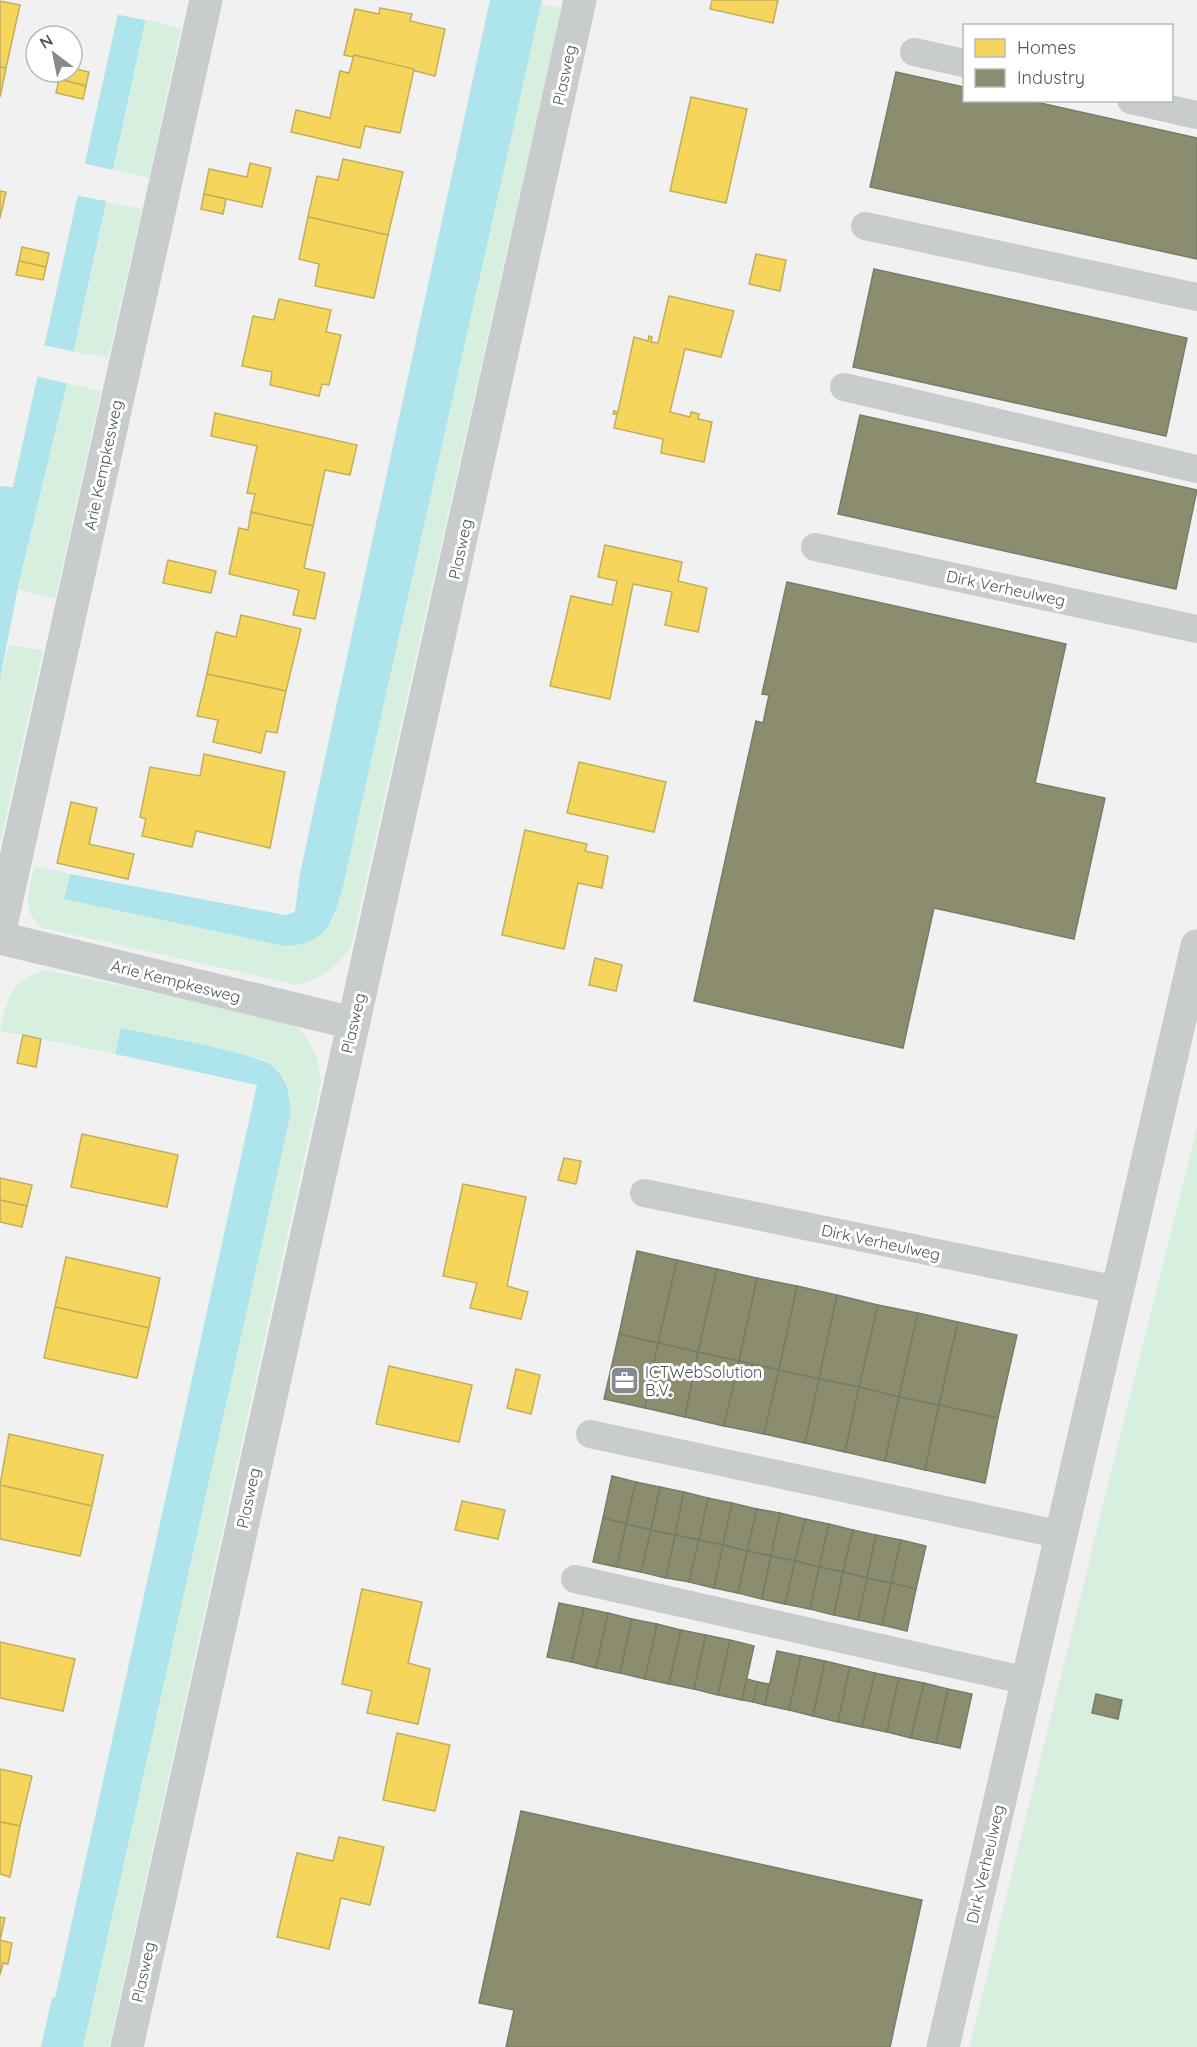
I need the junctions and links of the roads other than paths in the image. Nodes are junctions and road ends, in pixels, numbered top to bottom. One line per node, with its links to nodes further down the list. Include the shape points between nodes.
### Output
1 (206, 0): 13 (street, Arie Kempkesweg)
2 (580, 0): 17 (street, Plasweg)
3 (914, 52): 4 (lane)
4 (963, 63)
5 (1140, 102): 6 (lane)
6 (1197, 115)
7 (865, 226): 8 (lane)
8 (1197, 297)
9 (844, 387): 10 (lane)
10 (1197, 469)
11 (815, 547): 12 (lane, Dirk Verheulweg)
12 (1195, 620)
13 (0, 930)
14 (0, 938): 17 (street, Arie Kempkesweg)
15 (1197, 946): 16 (street, Dirk Verheulweg)
16 (1191, 1006): 19 (street, Dirk Verheulweg)
17 (353, 1023): 24 (street, Plasweg)
18 (644, 1193): 19 (lane, Dirk Verheulweg)
19 (1118, 1290): 21 (street, Dirk Verheulweg)
20 (591, 1434): 21 (lane)
21 (1062, 1535): 23 (street, Dirk Verheulweg)
22 (575, 1579): 23 (lane)
23 (1028, 1681): 25 (street, Dirk Verheulweg)
24 (127, 2047)
25 (943, 2047)

